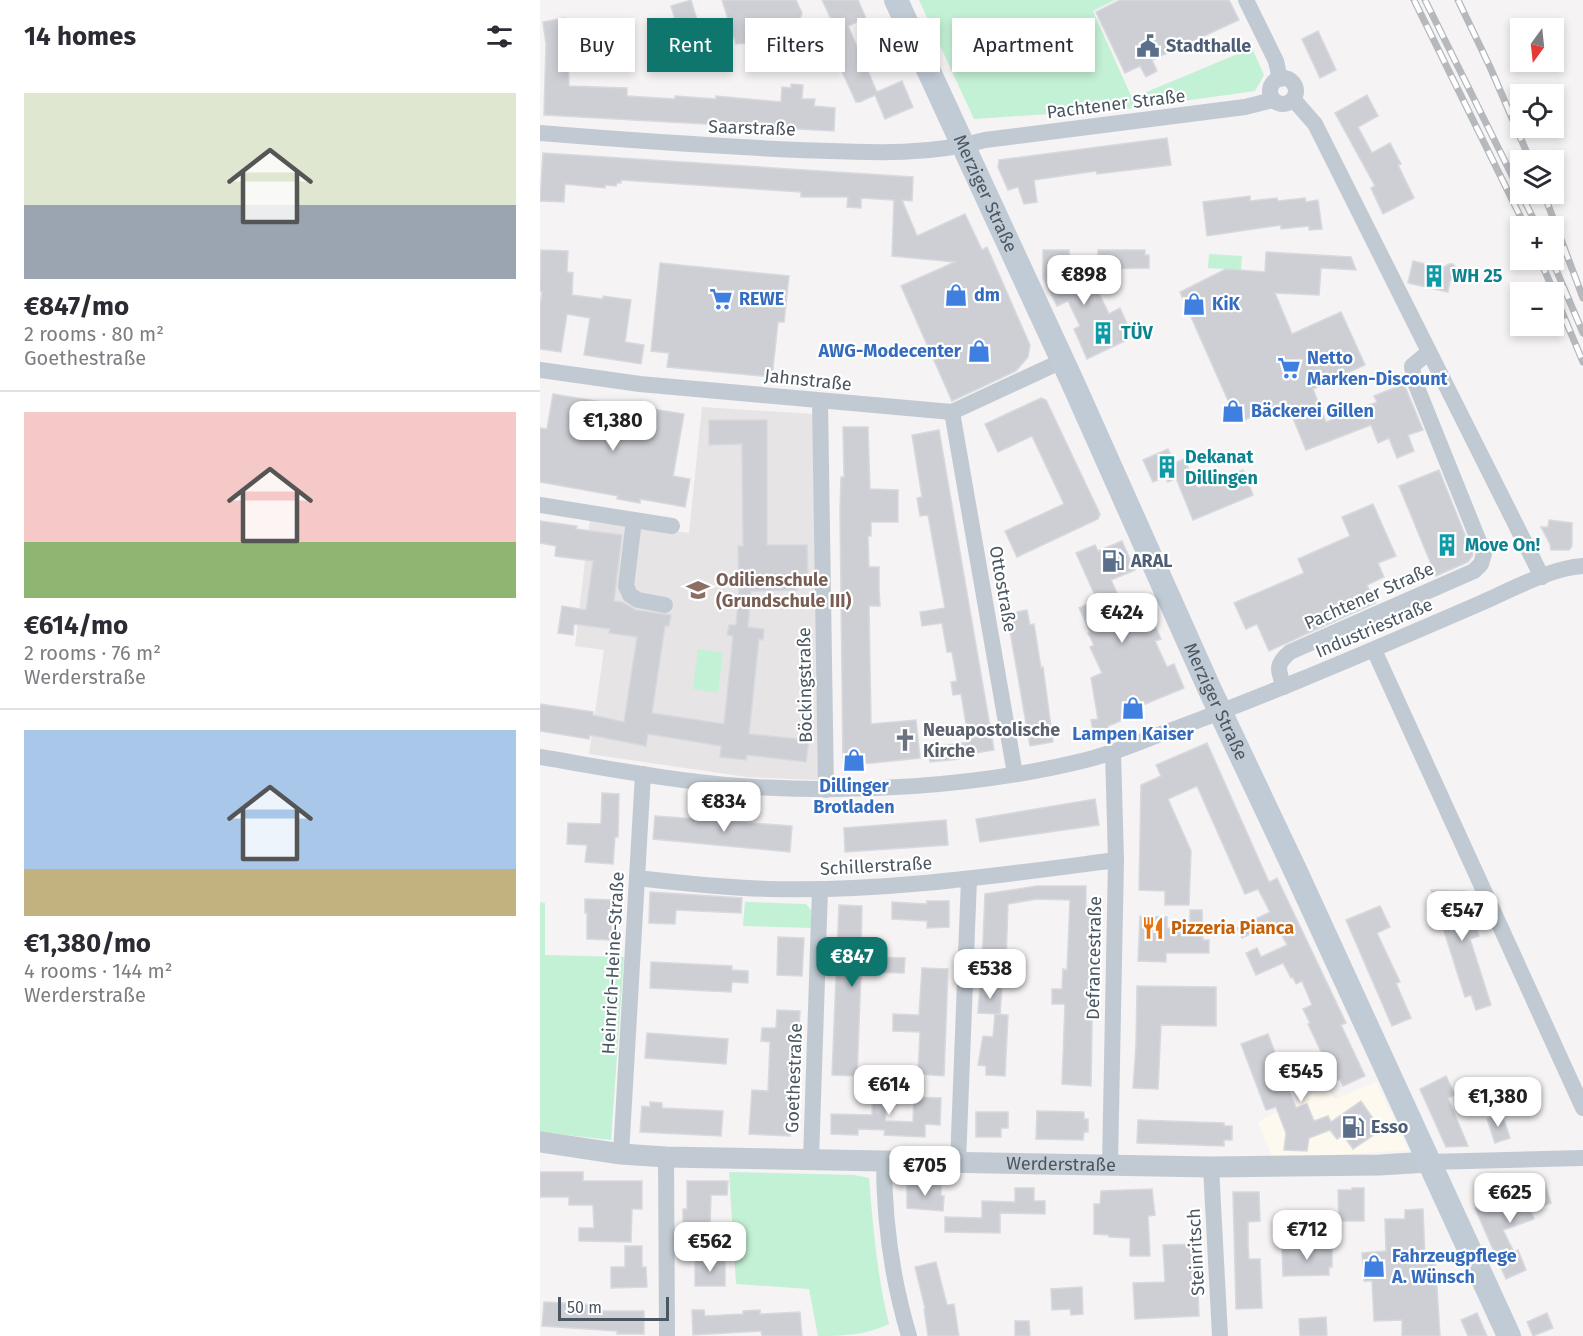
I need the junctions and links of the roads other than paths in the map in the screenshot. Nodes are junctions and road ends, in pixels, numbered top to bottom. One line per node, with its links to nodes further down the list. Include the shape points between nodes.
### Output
1 (896, 0): 7 (main road, Merziger Straße)
2 (1246, 0): 3 (street)
3 (1281, 79): 4 (street, via 1289,80 1294,87); 5 (street, via 1271,87)
4 (1293, 99): 5 (street, via 1283,104); 8 (street, via 1315,124)
5 (1273, 100): 7 (street, Pachtener Straße)
6 (540, 133): 7 (street, Saarstraße, via 701,146 849,152 897,153)
7 (963, 146): 9 (main road, Merziger Straße)
8 (1429, 351): 17 (street); 20 (street, Pachtener Straße, via 1412,366 1414,380 1484,554 1481,564 1474,571 1290,652 1280,661 1278,670)
9 (1062, 361): 12 (street, Jahnstraße); 21 (main road, Merziger Straße)
10 (540, 370): 11 (street, Jahnstraße)
11 (820, 401): 12 (street, Jahnstraße); 26 (street, Böckingstraße)
12 (952, 412): 25 (street, Ottostraße)
13 (540, 505): 14 (street)
14 (634, 520): 15 (street); 18 (street, via 626,586 638,600)
15 (672, 526)
16 (1583, 566): 17 (street, Industriestraße)
17 (1542, 577): 19 (street, Industriestraße)
18 (665, 606)
19 (1374, 650): 20 (street, Industriestraße); 31 (street)
20 (1284, 687): 21 (street, Industriestraße)
21 (1221, 712): 22 (street, Industriestraße); 39 (main road, Merziger Straße)
22 (1113, 752): 25 (street, Industriestraße); 27 (street, Defrancestraße)
23 (540, 757): 24 (street, Industriestraße)
24 (643, 774): 26 (street, Industriestraße, via 736,786); 28 (street, Heinrich-Heine-Straße)
25 (1015, 774): 26 (street, Industriestraße)
26 (825, 790)
27 (1116, 860): 29 (street, Schillerstraße); 40 (street, Defrancestraße)
28 (637, 878): 30 (street, Schillerstraße, via 711,886); 33 (street, Heinrich-Heine-Straße)
29 (969, 879): 30 (street, Schillerstraße); 38 (street)
30 (820, 889): 36 (street, Goethestraße)
31 (1583, 1108)
32 (540, 1142): 33 (street, Werderstraße)
33 (621, 1154): 34 (street, Werderstraße)
34 (666, 1157): 36 (street, Werderstraße); 43 (street)
35 (1583, 1158): 39 (street, Werderstraße)
36 (811, 1159): 37 (street, Werderstraße)
37 (884, 1161): 38 (street, Werderstraße); 42 (street, via 886,1222)
38 (958, 1162): 40 (street, Werderstraße)
39 (1428, 1162): 41 (street, Werderstraße); 45 (main road, Merziger Straße)
40 (1110, 1164): 41 (street, Werderstraße)
41 (1211, 1167): 44 (street, Steinritsch)
42 (904, 1335)
43 (667, 1336)
44 (1220, 1336)
45 (1509, 1336)

